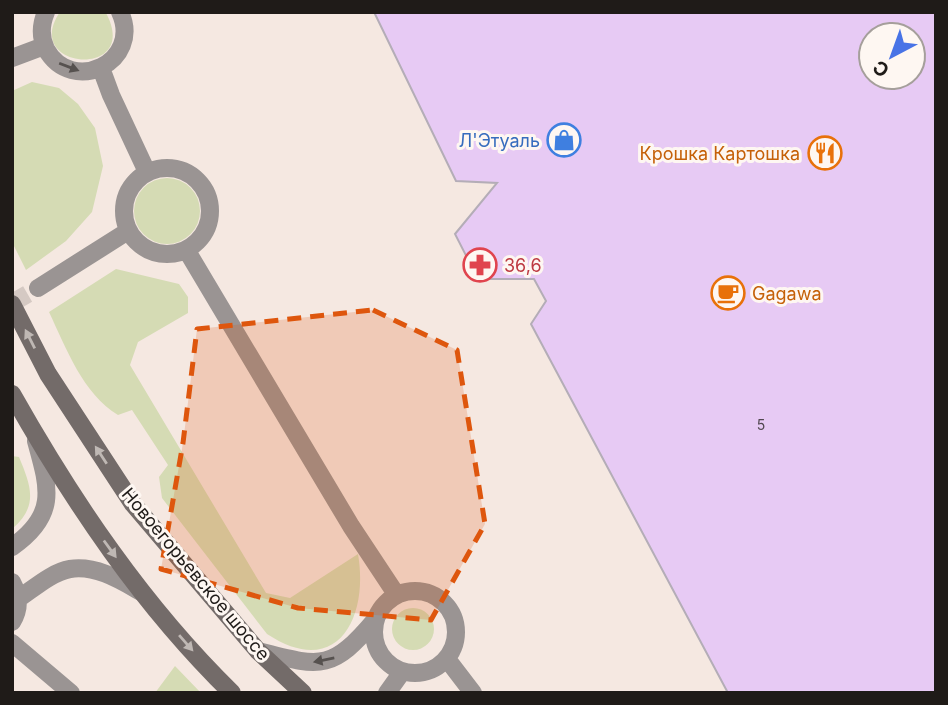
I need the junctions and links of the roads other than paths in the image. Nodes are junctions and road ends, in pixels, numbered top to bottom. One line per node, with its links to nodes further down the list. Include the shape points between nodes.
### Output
1 (46, 12): 3 (street, via 41,31)
2 (120, 12): 5 (street, via 125,34 121,48)
3 (44, 46): 4 (street); 5 (street, one-way to 5, via 68,69)
4 (12, 58)
5 (102, 68): 6 (street)
6 (147, 172): 7 (street, via 126,197 123,214); 8 (street, via 164,167 182,170 197,179 207,193 209,226)
7 (128, 231): 8 (street, via 153,253); 9 (street)
8 (187, 251): 16 (street)
9 (38, 288)
10 (12, 304): 20 (main road, Новоегорьевское шоссе, one-way to 10, via 133,504 48,374)
11 (12, 394): 12 (main road)
12 (33, 430): 13 (street, via 48,482 43,516 30,535); 15 (main road, one-way to 15)
13 (12, 547)
14 (15, 591): 15 (street, via 69,569 106,572); 18 (street)
15 (141, 592): 24 (main road, one-way to 24)
16 (396, 594): 17 (street, via 382,605); 21 (street, via 425,591 450,609 456,625 455,643)
17 (374, 620): 20 (street, one-way to 20, via 338,657 318,663); 22 (street, via 378,652)
18 (12, 622)
19 (12, 643): 23 (street)
20 (258, 651): 25 (main road, Новоегорьевское шоссе)
21 (447, 659): 22 (street, via 419,674); 27 (street)
22 (402, 672): 26 (street)
23 (71, 693)
24 (232, 693)
25 (303, 693)
26 (387, 693)
27 (473, 693)

